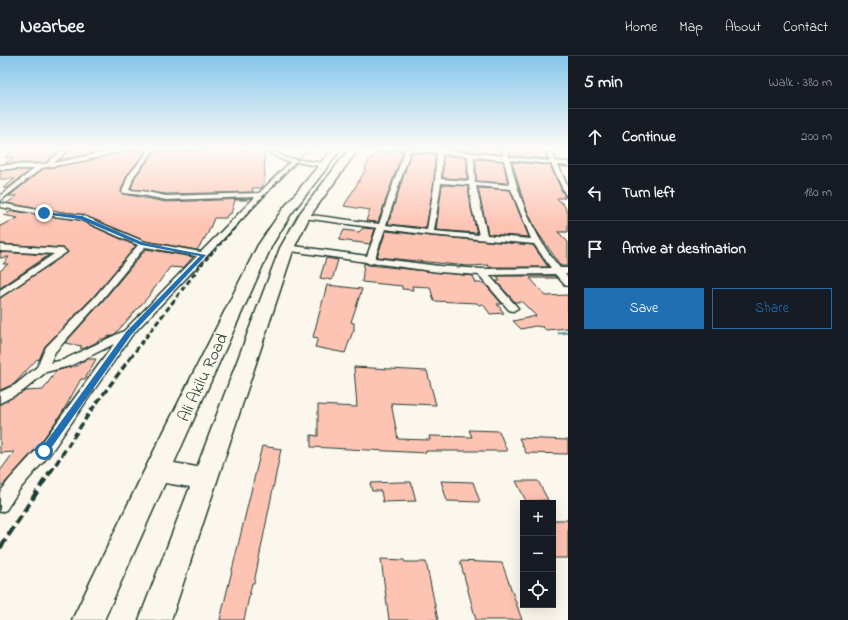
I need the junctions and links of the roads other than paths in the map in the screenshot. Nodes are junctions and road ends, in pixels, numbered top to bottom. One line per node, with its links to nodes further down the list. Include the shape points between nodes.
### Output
1 (33, 174): 16 (street)
2 (132, 174): 15 (street, via 125,192 166,198)
3 (281, 174): 15 (street)
4 (317, 174): 39 (main road, Ali Akilu Road, via 286,213 266,245)
5 (335, 174): 18 (main road, Ali Akilu Road)
6 (400, 174): 19 (street)
7 (438, 174): 11 (street)
8 (472, 174): 12 (street)
9 (511, 174): 13 (street)
10 (560, 174): 14 (street)
11 (438, 181): 12 (street); 20 (street)
12 (472, 184): 13 (street); 21 (street)
13 (514, 187): 22 (street)
14 (568, 194)
15 (260, 195): 26 (street)
16 (0, 199)
17 (0, 205): 23 (street, via 81,217)
18 (304, 216): 19 (street); 25 (main road, Ali Akilu Road)
19 (381, 227): 20 (street); 27 (street)
20 (430, 234): 21 (street)
21 (484, 238): 22 (street)
22 (537, 242): 28 (street)
23 (143, 244): 26 (street); 35 (street, via 97,300 50,350)
24 (0, 248): 32 (street, via 63,252)
25 (287, 248): 27 (street); 40 (main road, Ali Akilu Road)
26 (204, 255): 34 (street)
27 (370, 261): 30 (street)
28 (557, 271): 29 (street); 30 (street); 31 (street)
29 (568, 271)
30 (482, 272): 33 (street)
31 (568, 283)
32 (0, 294)
33 (513, 308)
34 (128, 333): 35 (street, via 66,363); 41 (street, via 44,451)
35 (42, 369): 37 (street)
36 (0, 388): 37 (street)
37 (19, 388): 38 (street)
38 (0, 398)
39 (158, 471): 40 (main road); 42 (main road, Ali Akilu Road)
40 (206, 479): 43 (main road, Ali Akilu Road)
41 (0, 505)
42 (88, 620)
43 (155, 620)

